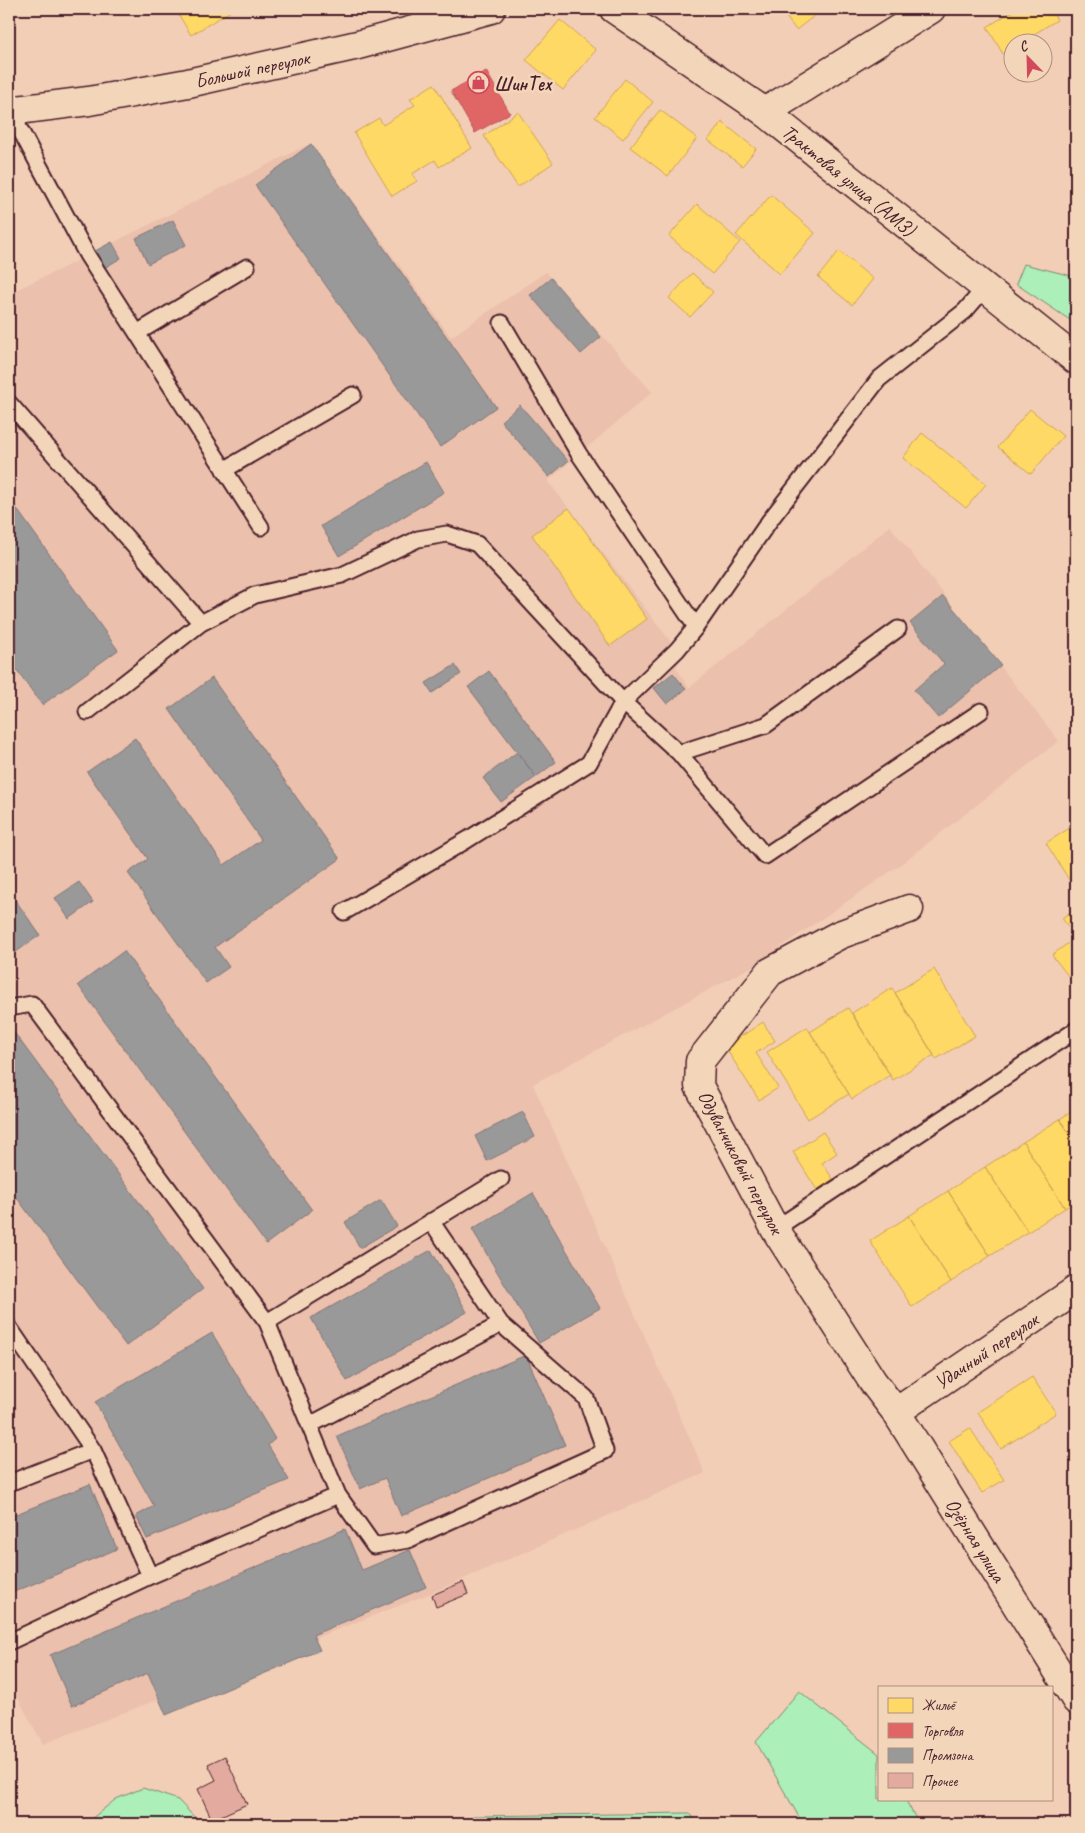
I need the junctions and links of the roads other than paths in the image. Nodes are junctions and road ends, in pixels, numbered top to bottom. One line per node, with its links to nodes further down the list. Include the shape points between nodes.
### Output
1 (490, 9): 4 (street, Большой переулок, via 358,45 188,83 90,101)
2 (614, 9): 5 (street, Трактовая улица (АМЗ))
3 (931, 9): 5 (street)
4 (9, 111): 9 (lane, via 88,254)
5 (765, 112): 7 (street, Трактовая улица (АМЗ))
6 (247, 267): 9 (lane)
7 (984, 288): 10 (street, Трактовая улица (АМЗ)); 16 (lane, via 965,311 879,379 770,520)
8 (502, 323): 16 (lane, via 579,454)
9 (137, 333): 13 (lane)
10 (1076, 360)
11 (353, 394): 13 (lane)
12 (9, 403): 15 (lane)
13 (224, 470): 14 (lane)
14 (261, 527)
15 (201, 623): 18 (lane, via 255,595 342,575 418,539 447,534 477,544); 20 (lane)
16 (696, 627): 18 (lane)
17 (898, 629): 21 (lane, via 766,725)
18 (623, 702): 21 (lane); 23 (lane, via 589,763)
19 (981, 711): 21 (lane, via 765,856)
20 (87, 712)
21 (679, 753)
22 (909, 909): 28 (street, Одуванчиковый переулок, via 839,935 770,972 700,1060 698,1086)
23 (344, 912)
24 (9, 1008): 30 (lane, via 32,1004)
25 (1076, 1030): 28 (lane)
26 (501, 1179): 27 (lane)
27 (431, 1221): 30 (lane); 31 (lane)
28 (775, 1229): 33 (street, Одуванчиковый переулок)
29 (1076, 1290): 34 (street, Удачный переулок)
30 (268, 1322): 35 (lane)
31 (501, 1324): 35 (lane); 38 (lane, via 586,1398 605,1451 408,1540 374,1546)
32 (9, 1327): 36 (lane)
33 (874, 1382): 34 (street, Озёрная улица)
34 (896, 1412): 41 (street, Озёрная улица)
35 (310, 1425): 38 (lane)
36 (93, 1450): 37 (lane); 39 (lane)
37 (9, 1483)
38 (338, 1495): 39 (lane)
39 (150, 1576): 40 (lane)
40 (9, 1642)
41 (1076, 1700)

